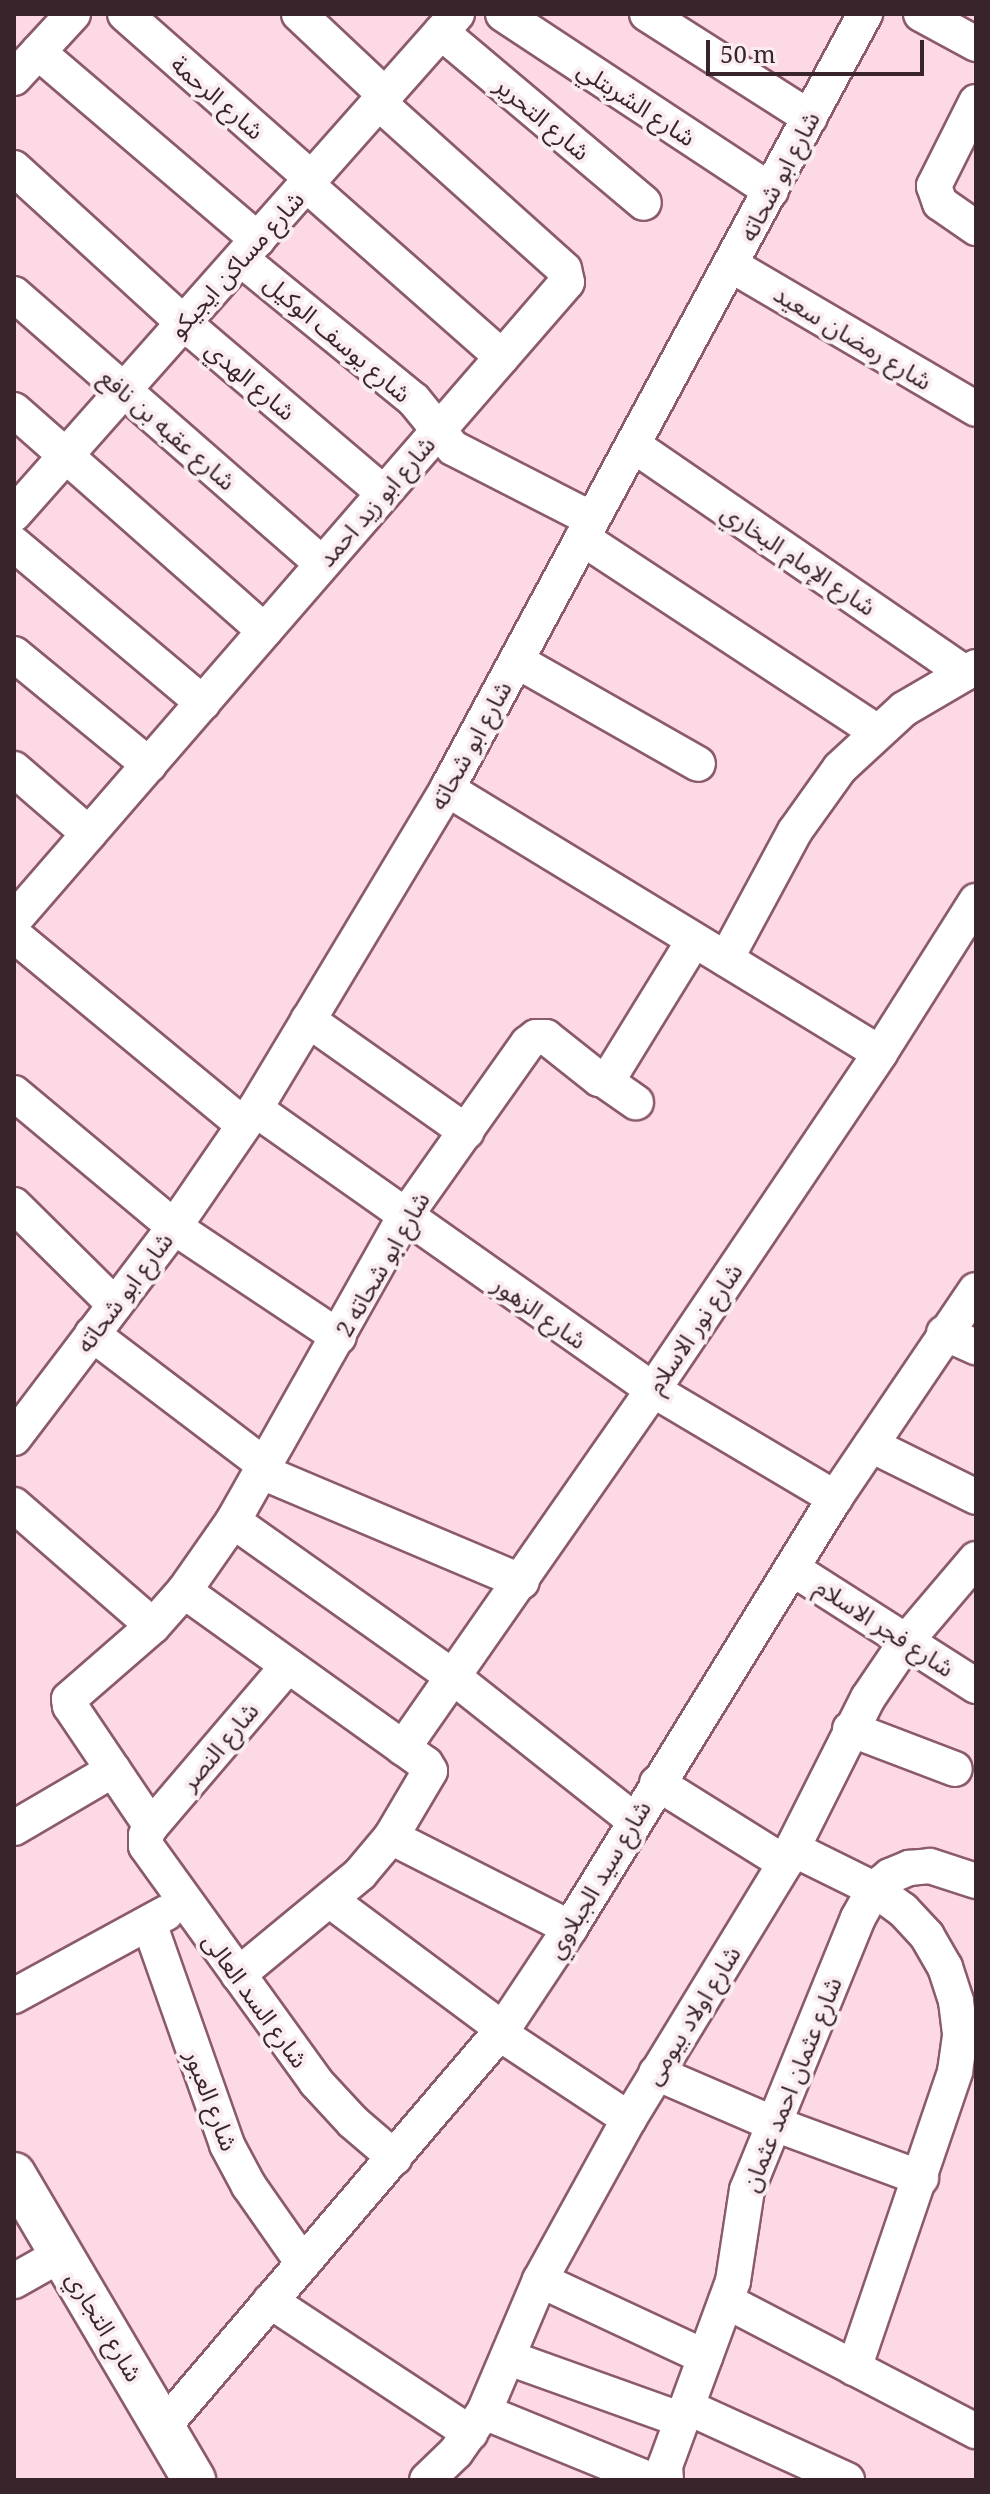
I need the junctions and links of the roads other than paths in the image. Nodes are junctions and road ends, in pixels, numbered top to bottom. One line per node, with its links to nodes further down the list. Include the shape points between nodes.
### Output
1 (73, 14): 10 (street)
2 (125, 14): 15 (street, شارع الرحمة)
3 (299, 14): 11 (street)
4 (503, 14): 16 (street, شارع الشربتلي)
5 (647, 14): 13 (street)
6 (865, 14): 13 (street, شارع ابو شحاته)
7 (921, 14): 9 (street)
8 (446, 21): 11 (street, شارع مساكن ايجيكو); 17 (street, شارع التحرير)
9 (976, 44)
10 (23, 61): 19 (street, شارع يوسف الوكيل)
11 (382, 99): 15 (street, شارع مساكن ايجيكو); 23 (street, شارع ابو زيد احمد, via 567,273 567,282)
12 (976, 102): 18 (street, via 934,186 940,203)
13 (810, 118): 16 (street, شارع ابو شحاته)
14 (14, 168): 22 (street, شارع الهدي)
15 (309, 182): 19 (street, شارع مساكن ايجيكو); 23 (street, شارع الرحمة)
16 (771, 191): 20 (street, شارع ابو شحاته)
17 (644, 203)
18 (976, 228)
19 (250, 249): 22 (street, شارع مساكن ايجيكو); 27 (street, شارع يوسف الوكيل, via 414,400)
20 (731, 265): 25 (street, شارع رمضان سعيد); 28 (street, شارع ابو شحاته)
21 (14, 294): 24 (street, شارع عقبه بن نافع)
22 (184, 323): 24 (street, شارع مساكن ايجيكو); 30 (street, شارع الهدي)
23 (502, 357): 27 (street, شارع ابو زيد احمد)
24 (124, 390): 29 (street, شارع مساكن ايجيكو); 34 (street, شارع عقبه بن نافع)
25 (976, 409)
26 (14, 410): 29 (street)
27 (437, 431): 30 (street, شارع ابو زيد احمد); 32 (street, شارع يوسف الوكيل, via 465,454)
28 (633, 445): 32 (street, شارع ابو شحاته); 38 (street, شارع الإمام البخاري)
29 (66, 456): 31 (street, شارع مساكن ايجيكو); 35 (street)
30 (384, 493): 34 (street, شارع ابو زيد احمد)
31 (14, 514)
32 (587, 528): 37 (street, شارع ابو شحاته); 40 (street, شارع يوسف الوكيل)
33 (14, 544): 39 (street)
34 (321, 563): 35 (street, شارع ابو زيد احمد)
35 (265, 631): 39 (street, شارع ابو زيد احمد)
36 (14, 654): 42 (street)
37 (517, 661): 41 (street); 44 (street, شارع ابو شحاته)
38 (971, 670): 40 (street, via 934,689)
39 (203, 703): 42 (street, شارع ابو زيد احمد)
40 (877, 732): 50 (street, via 809,809)
41 (698, 764)
42 (149, 765): 45 (street, شارع ابو زيد احمد)
43 (14, 769): 45 (street)
44 (447, 789): 49 (street); 51 (street, شارع ابو شحاته)
45 (89, 834): 46 (street, شارع ابو زيد احمد)
46 (20, 901)
47 (976, 901): 52 (street, شارع نور الاسلام)
48 (14, 935): 56 (street, شارع الزهور)
49 (694, 940): 50 (street); 53 (street)
50 (726, 959): 52 (street)
51 (308, 1020): 56 (street, شارع ابو شحاته); 57 (street)
52 (880, 1053): 67 (street, شارع نور الاسلام)
53 (604, 1080): 55 (street); 57 (street, شارع ابو شحاته 2, via 546,1037 536,1037)
54 (14, 1093): 60 (street)
55 (636, 1102)
56 (249, 1117): 59 (street, شارع الزهور); 60 (street, شارع ابو شحاته)
57 (467, 1132): 59 (street, شارع ابو شحاته 2)
58 (14, 1205): 62 (street)
59 (404, 1218): 65 (street, شارع ابو شحاته 2); 67 (street, شارع الزهور)
60 (174, 1227): 62 (street, شارع ابو شحاته); 65 (street)
61 (976, 1290): 63 (street, شارع سيد الجبلاوي)
62 (115, 1305): 64 (street, شارع ابو شحاته)
63 (944, 1333): 66 (street); 69 (street, شارع سيد الجبلاوي)
64 (92, 1334): 68 (street, شارع ابو شحاته); 70 (street)
65 (339, 1337): 70 (street, شارع ابو شحاته 2)
66 (976, 1347)
67 (653, 1390): 72 (street, شارع الزهور); 77 (street, شارع نور الاسلام)
68 (14, 1438)
69 (871, 1445): 71 (street); 72 (street, شارع سيد الجبلاوي)
70 (264, 1469): 74 (street, شارع ابو شحاته 2); 77 (street)
71 (976, 1497)
72 (835, 1498): 76 (street, شارع سيد الجبلاوي)
73 (14, 1505): 79 (street)
74 (233, 1521): 78 (street, شارع ابو شحاته 2); 82 (street)
75 (976, 1559): 80 (street, شارع اولاد بيومى)
76 (793, 1569): 80 (street, شارع فجر الاسلام); 88 (street, شارع سيد الجبلاوي)
77 (522, 1582): 82 (street, شارع نور الاسلام)
78 (184, 1591): 79 (street, شارع ابو شحاته 2); 81 (street)
79 (153, 1626): 87 (street, شارع ابو شحاته 2, via 69,1699)
80 (908, 1639): 83 (street, شارع فجر الاسلام); 84 (street, شارع اولاد بيومى)
81 (287, 1667): 85 (street); 91 (street, شارع النصر)
82 (452, 1676): 85 (street, شارع نور الاسلام); 89 (street)
83 (976, 1686)
84 (850, 1729): 86 (street); 93 (street, شارع اولاد بيومى)
85 (403, 1748): 92 (street, via 426,1764 430,1775)
86 (955, 1769)
87 (113, 1770): 90 (street); 91 (street)
88 (657, 1783): 89 (street, شارع سيد الجبلاوي); 93 (street)
89 (634, 1820): 99 (street, شارع سيد الجبلاوي)
90 (16, 1824)
91 (151, 1826): 97 (street, شارع السد العالى, via 146,1846)
92 (391, 1837): 96 (street); 99 (street)
93 (789, 1856): 95 (street); 103 (street, شارع اولاد بيومى)
94 (976, 1881): 95 (street, via 930,1866 899,1872)
95 (874, 1889): 105 (street, شارع عثمان احمد عثمان); 108 (street, via 927,1936 956,2001 960,2036 955,2072)
96 (331, 1901): 100 (street); 102 (street)
97 (183, 1902): 98 (street); 100 (street, شارع السد العالى)
98 (149, 1923): 101 (street); 110 (street, شارع العبور, via 227,2145)
99 (570, 1928): 102 (street, شارع سيد الجبلاوي)
100 (238, 1975): 106 (street, شارع السد العالى, via 316,2082)
101 (14, 1996)
102 (501, 2031): 104 (street); 106 (street, شارع سيد الجبلاوي)
103 (656, 2073): 104 (street, شارع اولاد بيومى); 105 (street)
104 (629, 2119): 111 (street, شارع اولاد بيومى)
105 (772, 2123): 108 (street); 114 (street, شارع عثمان احمد عثمان, via 747,2190)
106 (395, 2158): 110 (street, شارع سيد الجبلاوي)
107 (14, 2174): 109 (street, شارع التجاري)
108 (921, 2178): 117 (street)
109 (62, 2254): 112 (street); 120 (street, شارع التجاري)
110 (303, 2263): 113 (street, شارع سيد الجبلاوي)
111 (540, 2280): 115 (street); 116 (street, شارع اولاد بيومى)
112 (14, 2281)
113 (270, 2301): 119 (street); 120 (street, شارع سيد الجبلاوي)
114 (726, 2301): 115 (street, شارع عثمان احمد عثمان); 117 (street)
115 (705, 2357): 118 (street, شارع عثمان احمد عثمان)
116 (509, 2358): 118 (street); 119 (street, شارع اولاد بيومى)
117 (854, 2368): 121 (street)
118 (684, 2414): 125 (street, شارع عثمان احمد عثمان, via 665,2466); 126 (street)
119 (477, 2422): 122 (street, شارع اولاد بيومى); 124 (street)
120 (164, 2426): 123 (street, شارع التجاري)
121 (976, 2431)
122 (441, 2476)
123 (190, 2478)
124 (651, 2480)
125 (666, 2480)
126 (847, 2480)

